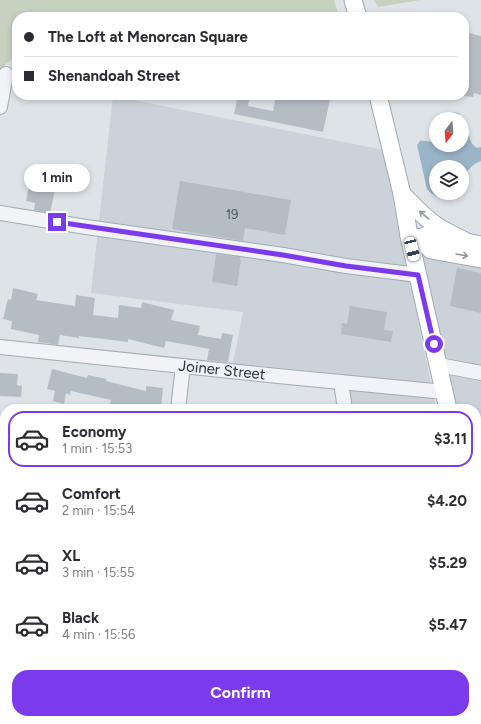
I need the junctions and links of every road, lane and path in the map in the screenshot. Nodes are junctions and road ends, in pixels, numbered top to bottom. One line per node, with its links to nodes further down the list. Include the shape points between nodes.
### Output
1 (353, 0): 2 (main road)
2 (357, 12)
3 (6, 74): 5 (street)
4 (379, 100): 6 (main road)
5 (0, 107)
6 (402, 194): 8 (main road); 9 (main road, one-way to 6, via 431,222)
7 (0, 213): 11 (street)
8 (414, 237): 9 (main road, via 427,235); 10 (main road, one-way to 10, via 431,250); 11 (main road)
9 (475, 244)
10 (481, 259)
11 (418, 275): 13 (main road)
12 (0, 347): 14 (street, Joiner Street)
13 (439, 365): 15 (street); 17 (main road)
14 (183, 366): 16 (street, Joiner Street); 18 (street)
15 (481, 373)
16 (341, 382): 17 (street, Joiner Street); 19 (street)
17 (445, 392): 20 (main road)
18 (179, 404)
19 (344, 404)
20 (447, 404)

